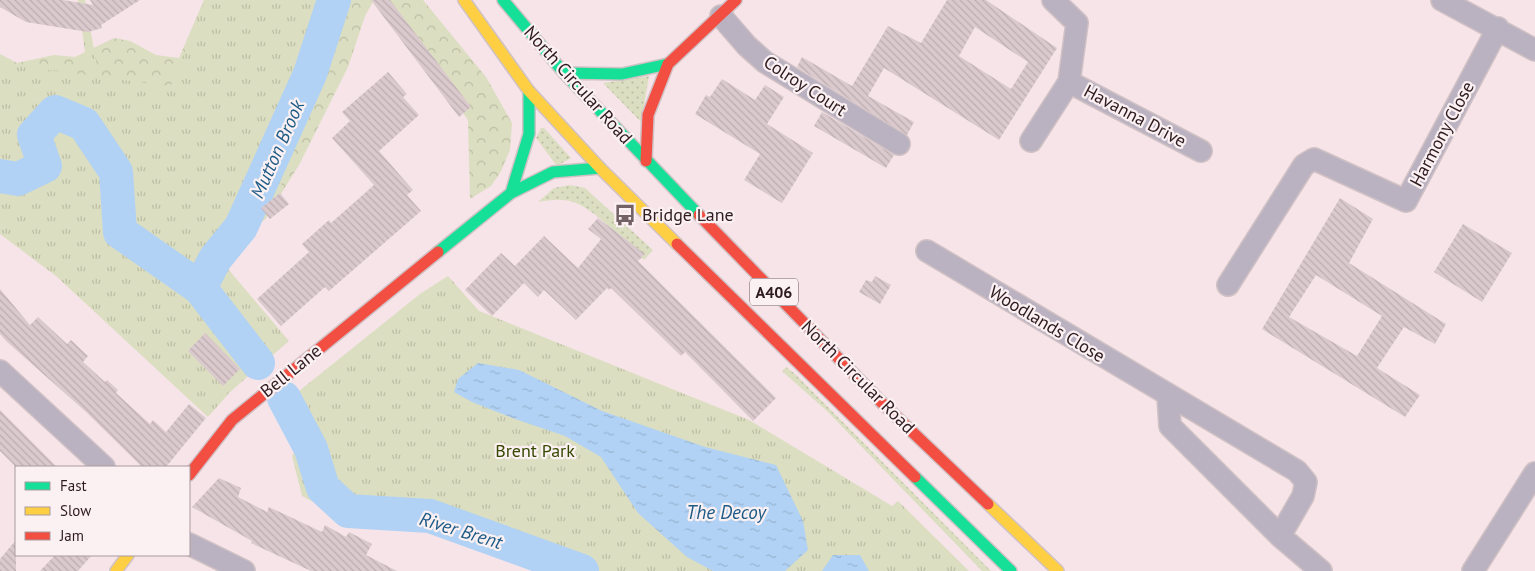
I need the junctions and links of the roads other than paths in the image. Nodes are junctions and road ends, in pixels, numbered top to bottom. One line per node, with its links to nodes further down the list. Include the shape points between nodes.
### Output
1 (464, 0): 12 (main road, North Circular Road / A406)
2 (503, 0): 10 (main road, North Circular Road / A406)
3 (736, 0): 6 (main road)
4 (1053, 0): 11 (street, Havanna Drive, via 1077,23)
5 (1442, 0): 7 (street)
6 (721, 16): 9 (main road); 14 (street, Colroy Court, via 765,62)
7 (1498, 28): 8 (street); 20 (street, Harmony Close, via 1406,201 1314,159 1304,166)
8 (1535, 50)
9 (668, 64): 10 (main road, via 622,74); 16 (main road, via 648,115)
10 (564, 73): 16 (main road, North Circular Road / A406)
11 (1069, 82): 13 (street, Havanna Drive); 15 (street, Havanna Drive)
12 (529, 91): 17 (main road, North Circular Road / A406); 18 (main road, via 529,134)
13 (1031, 141)
14 (899, 144)
15 (1201, 151)
16 (646, 161): 32 (main road, North Circular Road / A406, via 883,404)
17 (600, 168): 18 (main road, via 553,172); 31 (main road, North Circular Road / A406)
18 (511, 193): 25 (main road, Bell Lane, via 232,420)
19 (926, 252): 22 (street, Woodlands Close)
20 (1228, 285)
21 (0, 371): 23 (street)
22 (1168, 396): 26 (street, via 1170,426); 26 (street, Woodlands Close, via 1297,471 1306,482 1303,496)
23 (103, 466)
24 (1535, 473): 34 (street)
25 (190, 474)
26 (1280, 536): 33 (street)
27 (190, 544): 30 (street)
28 (127, 556): 29 (main road)
29 (116, 571)
30 (244, 571)
31 (1011, 571)
32 (1058, 571)
33 (1321, 571)
34 (1473, 571)

